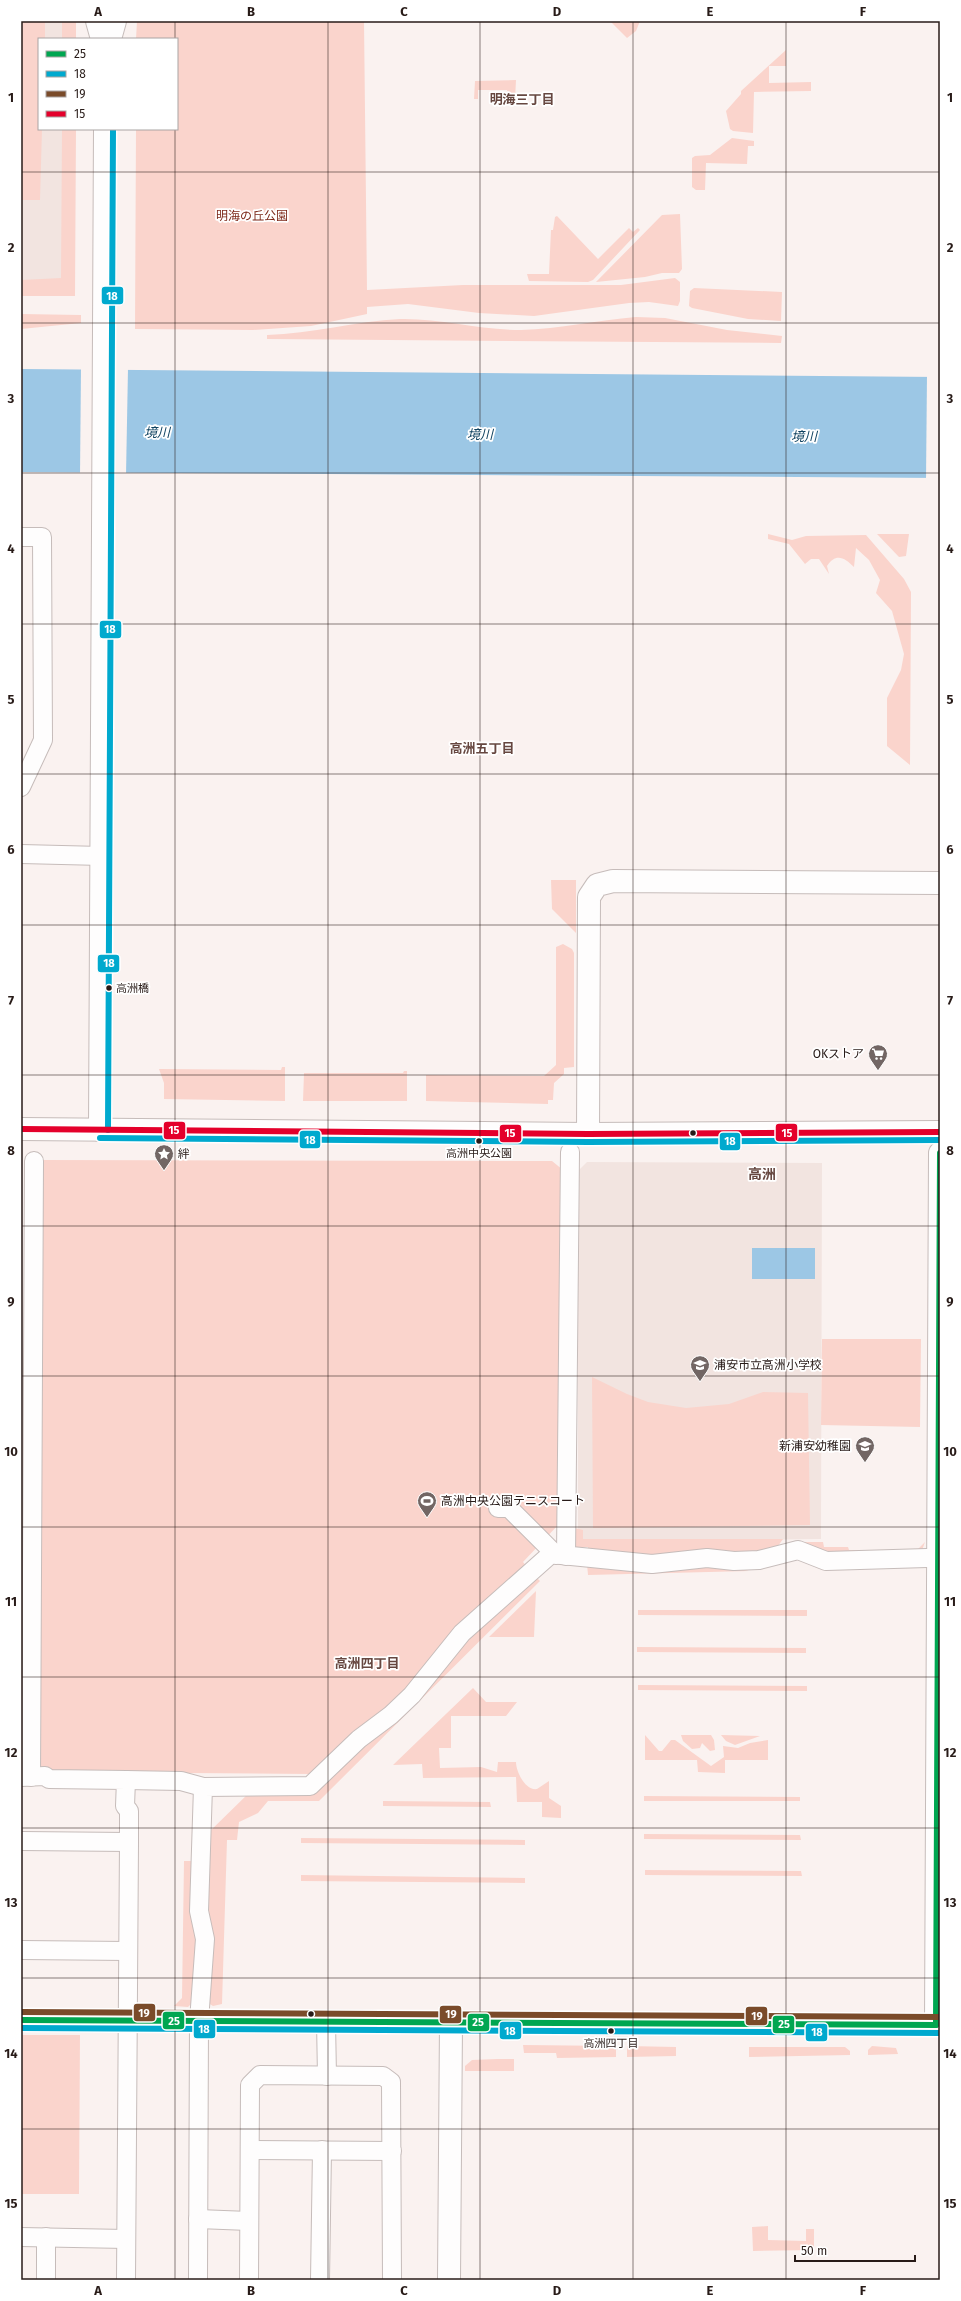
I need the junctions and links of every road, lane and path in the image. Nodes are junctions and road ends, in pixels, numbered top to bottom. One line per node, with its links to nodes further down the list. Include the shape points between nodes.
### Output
1 (97, 21): 3 (street)
2 (115, 21): 4 (street)
3 (102, 38)
4 (110, 38)
5 (105, 130): 9 (street)
6 (21, 537): 7 (street, via 42,537 43,740)
7 (21, 786)
8 (21, 854): 9 (street)
9 (102, 856): 12 (street)
10 (940, 883): 14 (street, via 613,881 597,885 589,897)
11 (21, 1129): 12 (street)
12 (100, 1130): 14 (street)
13 (940, 1132): 14 (street)
14 (588, 1134)
15 (570, 1152): 21 (street)
16 (940, 1153): 37 (street)
17 (34, 1161): 18 (street)
18 (27, 1213): 19 (street)
19 (27, 1304): 23 (street)
20 (498, 1508): 21 (street, via 509,1508)
21 (561, 1555): 22 (street, via 652,1564 707,1558 759,1560 798,1550 826,1562); 27 (street, via 551,1554 462,1633 412,1695 359,1739 310,1786)
22 (926, 1558)
23 (26, 1632): 24 (street)
24 (28, 1729): 25 (street)
25 (26, 1777): 26 (street, via 45,1776 49,1780)
26 (126, 1780): 27 (street, via 181,1781); 28 (street, via 125,1806 129,1811)
27 (203, 1787): 34 (street, via 198,1911 205,1939)
28 (129, 1836): 29 (street); 31 (street)
29 (21, 1841)
30 (21, 1950): 31 (street)
31 (128, 1951): 33 (street)
32 (21, 2020): 33 (street)
33 (128, 2020): 34 (street); 46 (street)
34 (198, 2021): 35 (street); 42 (street)
35 (326, 2022): 36 (street); 38 (street)
36 (450, 2023): 37 (street); 53 (street)
37 (938, 2025)
38 (327, 2076): 39 (street, via 260,2075 250,2085); 41 (street, via 383,2076 392,2082)
39 (250, 2150): 40 (street); 43 (street)
40 (322, 2150): 41 (street); 51 (street)
41 (392, 2150): 52 (street)
42 (198, 2219): 43 (street); 49 (street)
43 (249, 2220): 50 (street)
44 (21, 2238): 45 (street)
45 (46, 2238): 46 (street); 48 (street)
46 (126, 2239): 47 (street)
47 (127, 2279)
48 (46, 2280)
49 (198, 2280)
50 (249, 2280)
51 (320, 2280)
52 (392, 2280)
53 (449, 2280)

